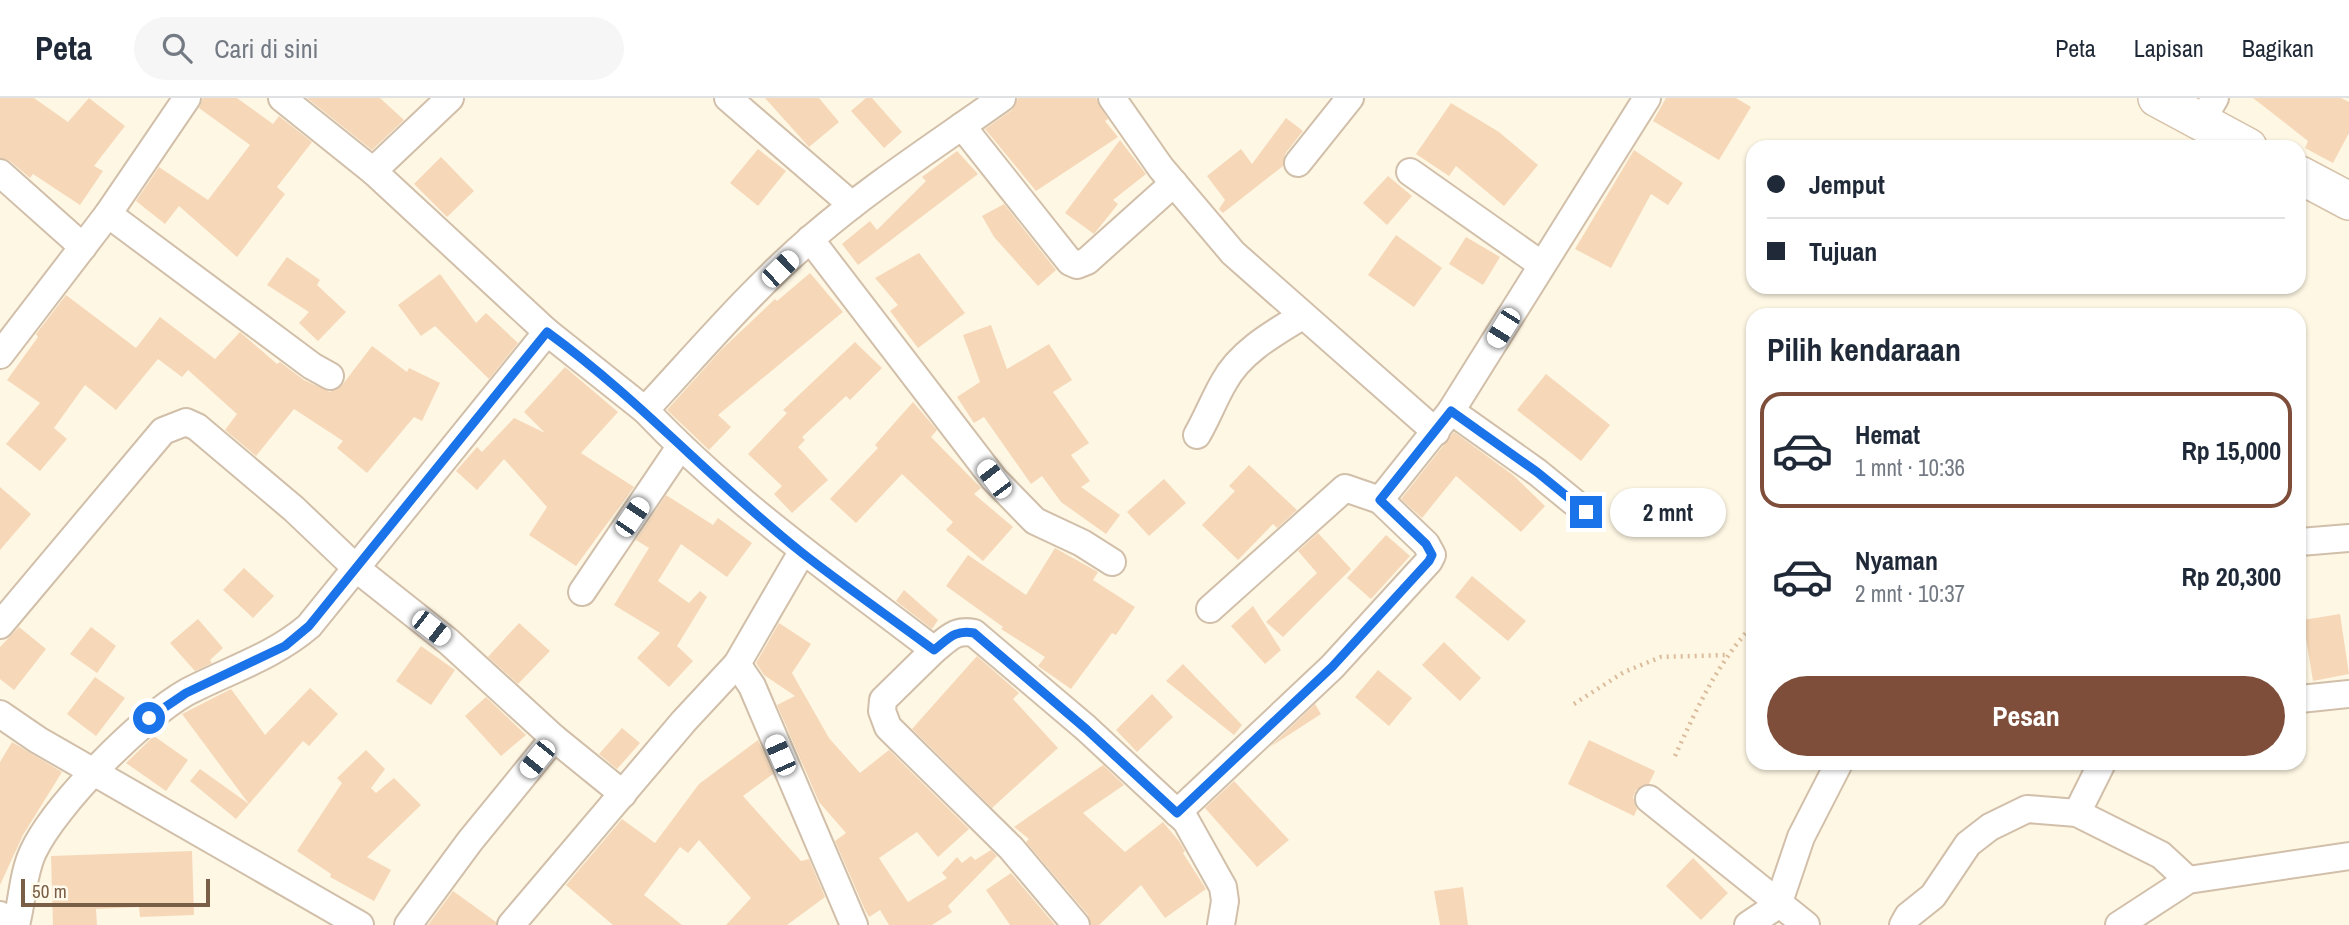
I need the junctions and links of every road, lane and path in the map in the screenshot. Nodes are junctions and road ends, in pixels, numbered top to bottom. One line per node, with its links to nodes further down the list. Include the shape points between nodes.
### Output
1 (187, 98): 21 (street)
2 (282, 98): 14 (street)
3 (450, 98): 14 (street)
4 (1002, 98): 11 (street)
5 (1112, 98): 18 (street)
6 (1647, 98): 24 (street)
7 (2157, 98): 10 (street)
8 (731, 99): 20 (street)
9 (1339, 102): 13 (street)
10 (2208, 110): 12 (street)
11 (962, 126): 18 (street, via 1077,265); 20 (street)
12 (2240, 140)
13 (1298, 163)
14 (373, 171): 26 (street)
15 (1410, 172): 24 (street)
16 (0, 173): 23 (street)
17 (2306, 178): 19 (street)
18 (1174, 183): 25 (street, via 1233,253)
19 (2349, 201)
20 (852, 205): 22 (street)
21 (108, 214): 23 (street); 28 (street)
22 (810, 239): 29 (street); 38 (street, via 994,479 1035,521 1082,542)
23 (83, 247): 27 (street)
24 (1542, 265): 30 (street)
25 (1302, 316): 30 (street); 31 (street, via 1236,365)
26 (547, 332): 29 (street); 39 (street)
27 (0, 355)
28 (330, 376)
29 (645, 410): 32 (street)
30 (1443, 421): 33 (street); 34 (street, via 1537,472)
31 (1197, 435)
32 (680, 447): 37 (street); 40 (street)
33 (1380, 500): 41 (street, via 1345,488); 58 (street, via 1426,544 1432,555 1429,561 1332,667)
34 (1586, 512)
35 (2349, 538): 36 (street)
36 (2306, 542)
37 (802, 552): 44 (street); 46 (street)
38 (1112, 562)
39 (357, 569): 42 (street, via 294,509 186,422 163,431); 51 (street, via 449,642); 55 (street, via 309,626 285,646 186,693 149,718)
40 (582, 592)
41 (1210, 609)
42 (0, 625)
43 (1746, 633): 45 (path)
44 (934, 650): 58 (street, via 953,634 974,633); 68 (street, via 883,700 881,711 888,727 1011,848)
45 (1726, 655): 49 (path, via 1661,657 1624,672); 52 (path)
46 (737, 664): 56 (street); 67 (street, via 752,686)
47 (2349, 694): 48 (street)
48 (2306, 698)
49 (1574, 704)
50 (0, 714): 55 (street)
51 (554, 738): 56 (street); 65 (street)
52 (1675, 757)
53 (1835, 770): 62 (street, via 1801,837)
54 (2098, 770): 59 (street)
55 (96, 772): 63 (street, via 47,825 31,855 16,925); 64 (street)
56 (623, 794): 66 (street)
57 (1649, 799): 62 (street)
58 (1177, 813): 69 (street, via 1206,853 1223,887)
59 (2077, 813): 61 (street, via 2161,855); 72 (street, via 2027,809 1990,827 1968,844 1933,896)
60 (2349, 856): 61 (street)
61 (2188, 880): 73 (street)
62 (1778, 905): 70 (street); 71 (street)
63 (0, 915)
64 (360, 925)
65 (408, 925)
66 (511, 925)
67 (854, 925)
68 (1076, 925)
69 (1222, 925)
70 (1748, 925)
71 (1806, 925)
72 (1903, 925)
73 (2119, 925)

